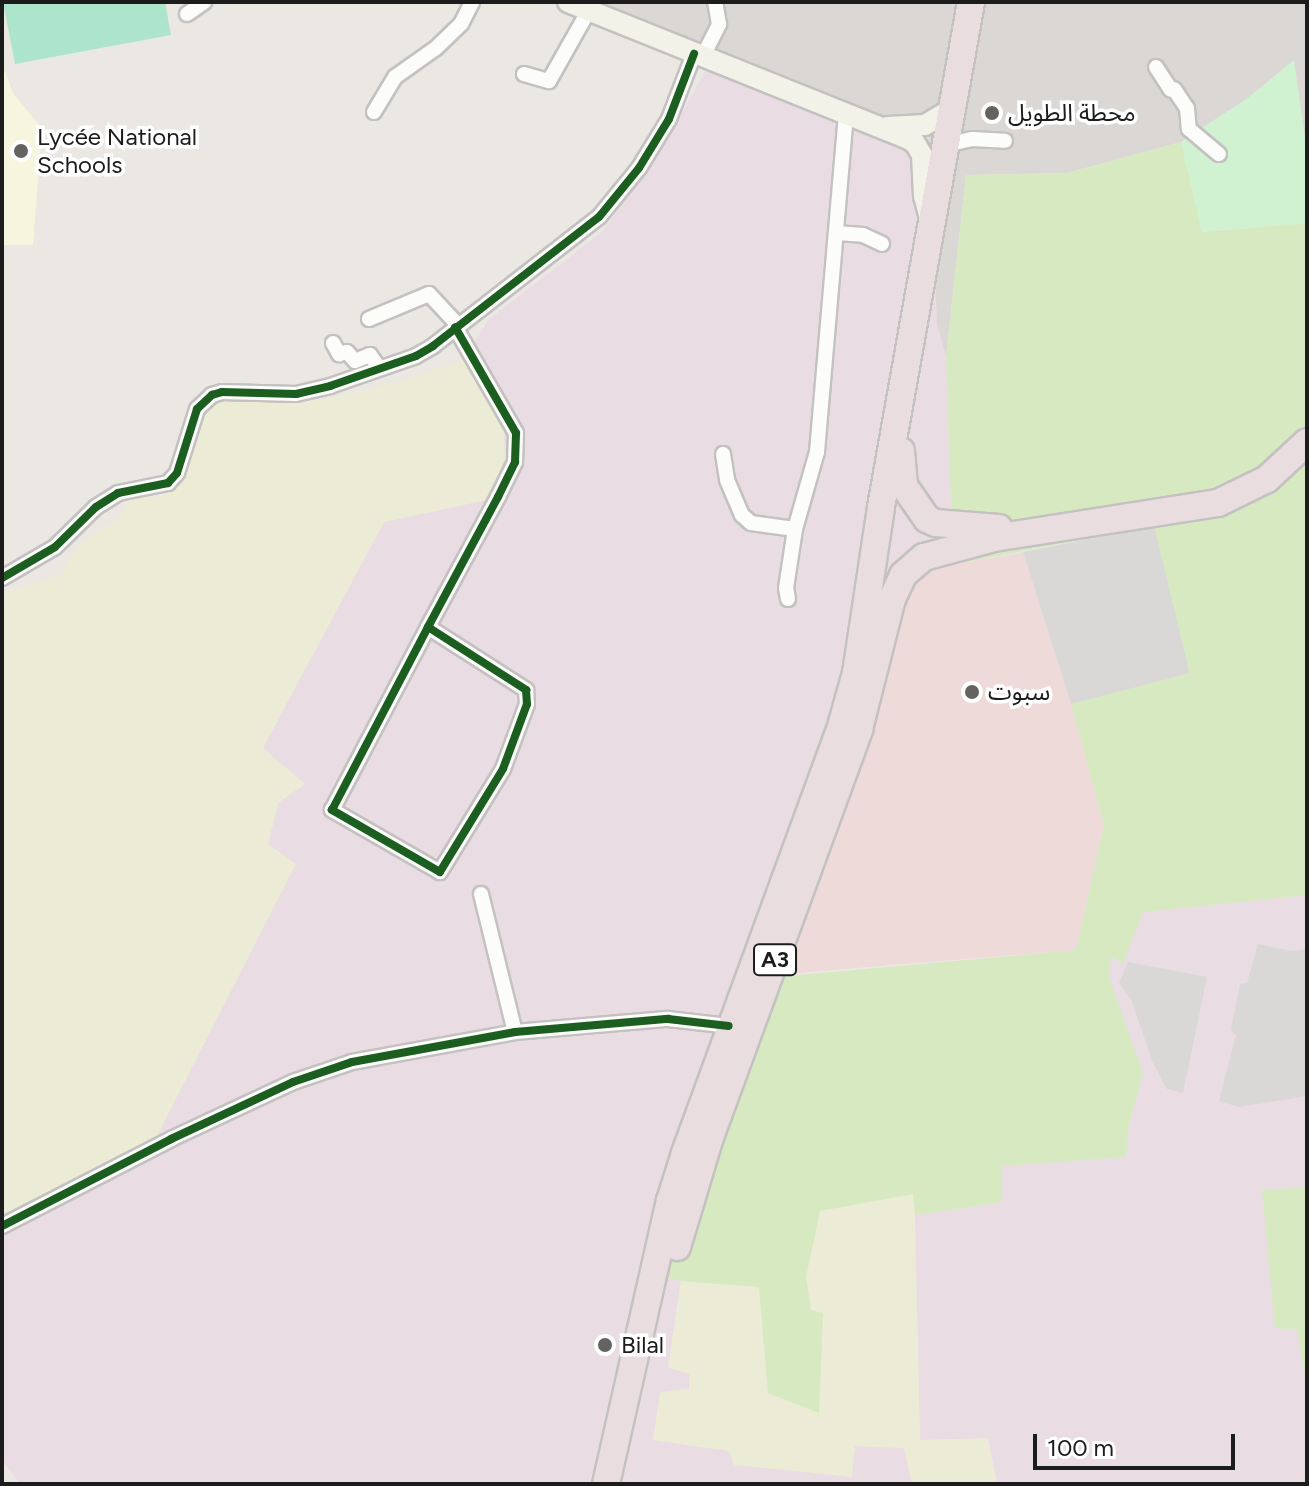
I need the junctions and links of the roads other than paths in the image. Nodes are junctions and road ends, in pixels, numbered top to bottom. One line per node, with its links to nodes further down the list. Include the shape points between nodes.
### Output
1 (204, 2): 8 (street)
2 (472, 2): 14 (street, via 461,24 395,77)
3 (568, 2): 7 (main road)
4 (715, 2): 10 (street, via 719,24)
5 (959, 2): 9 (highway)
6 (971, 2): 9 (highway, A3)
7 (589, 10): 10 (main road); 12 (street, via 549,81)
8 (187, 14)
9 (962, 44): 13 (highway, A3)
10 (698, 56): 15 (main road); 24 (street, via 639,168 599,217)
11 (1156, 67): 19 (street, via 1187,108 1189,129)
12 (524, 74)
13 (950, 110): 16 (main road, via 925,125); 18 (highway, A3)
14 (374, 112)
15 (846, 113): 16 (main road); 21 (street)
16 (883, 127): 20 (main road, via 919,149)
17 (1005, 141): 18 (street, via 972,139)
18 (946, 145): 20 (highway, A3)
19 (1219, 154)
20 (931, 219): 27 (highway, A3)
21 (836, 233): 22 (street, via 863,235); 30 (street, via 817,452)
22 (882, 244)
23 (369, 319): 24 (street, via 429,294)
24 (456, 326): 26 (street, via 416,356); 34 (street, via 516,433 515,462)
25 (333, 343): 26 (street, via 339,354 347,352 355,361 370,355)
26 (379, 368): 32 (street, via 296,394 212,395 197,409 177,473 168,483 118,493 32,564)
27 (899, 411): 31 (highway, via 904,486 927,519); 36 (highway, A3, via 856,673)
28 (1307, 442): 31 (highway, A3, via 1260,484 1218,503)
29 (723, 454): 30 (street, via 742,515 751,523)
30 (795, 529): 33 (street)
31 (1033, 529): 40 (highway, A3, via 924,557 896,588 859,729 686,1215)
32 (2, 578)
33 (788, 599)
34 (428, 627): 34 (street, via 526,690 527,704 503,769 440,872 332,810)
35 (481, 894): 37 (street)
36 (729, 1026): 37 (street, via 668,1019); 39 (highway, A3, via 670,1201)
37 (515, 1032): 38 (street, via 384,1054 293,1082)
38 (2, 1226)
39 (606, 1484)
40 (621, 1484)

